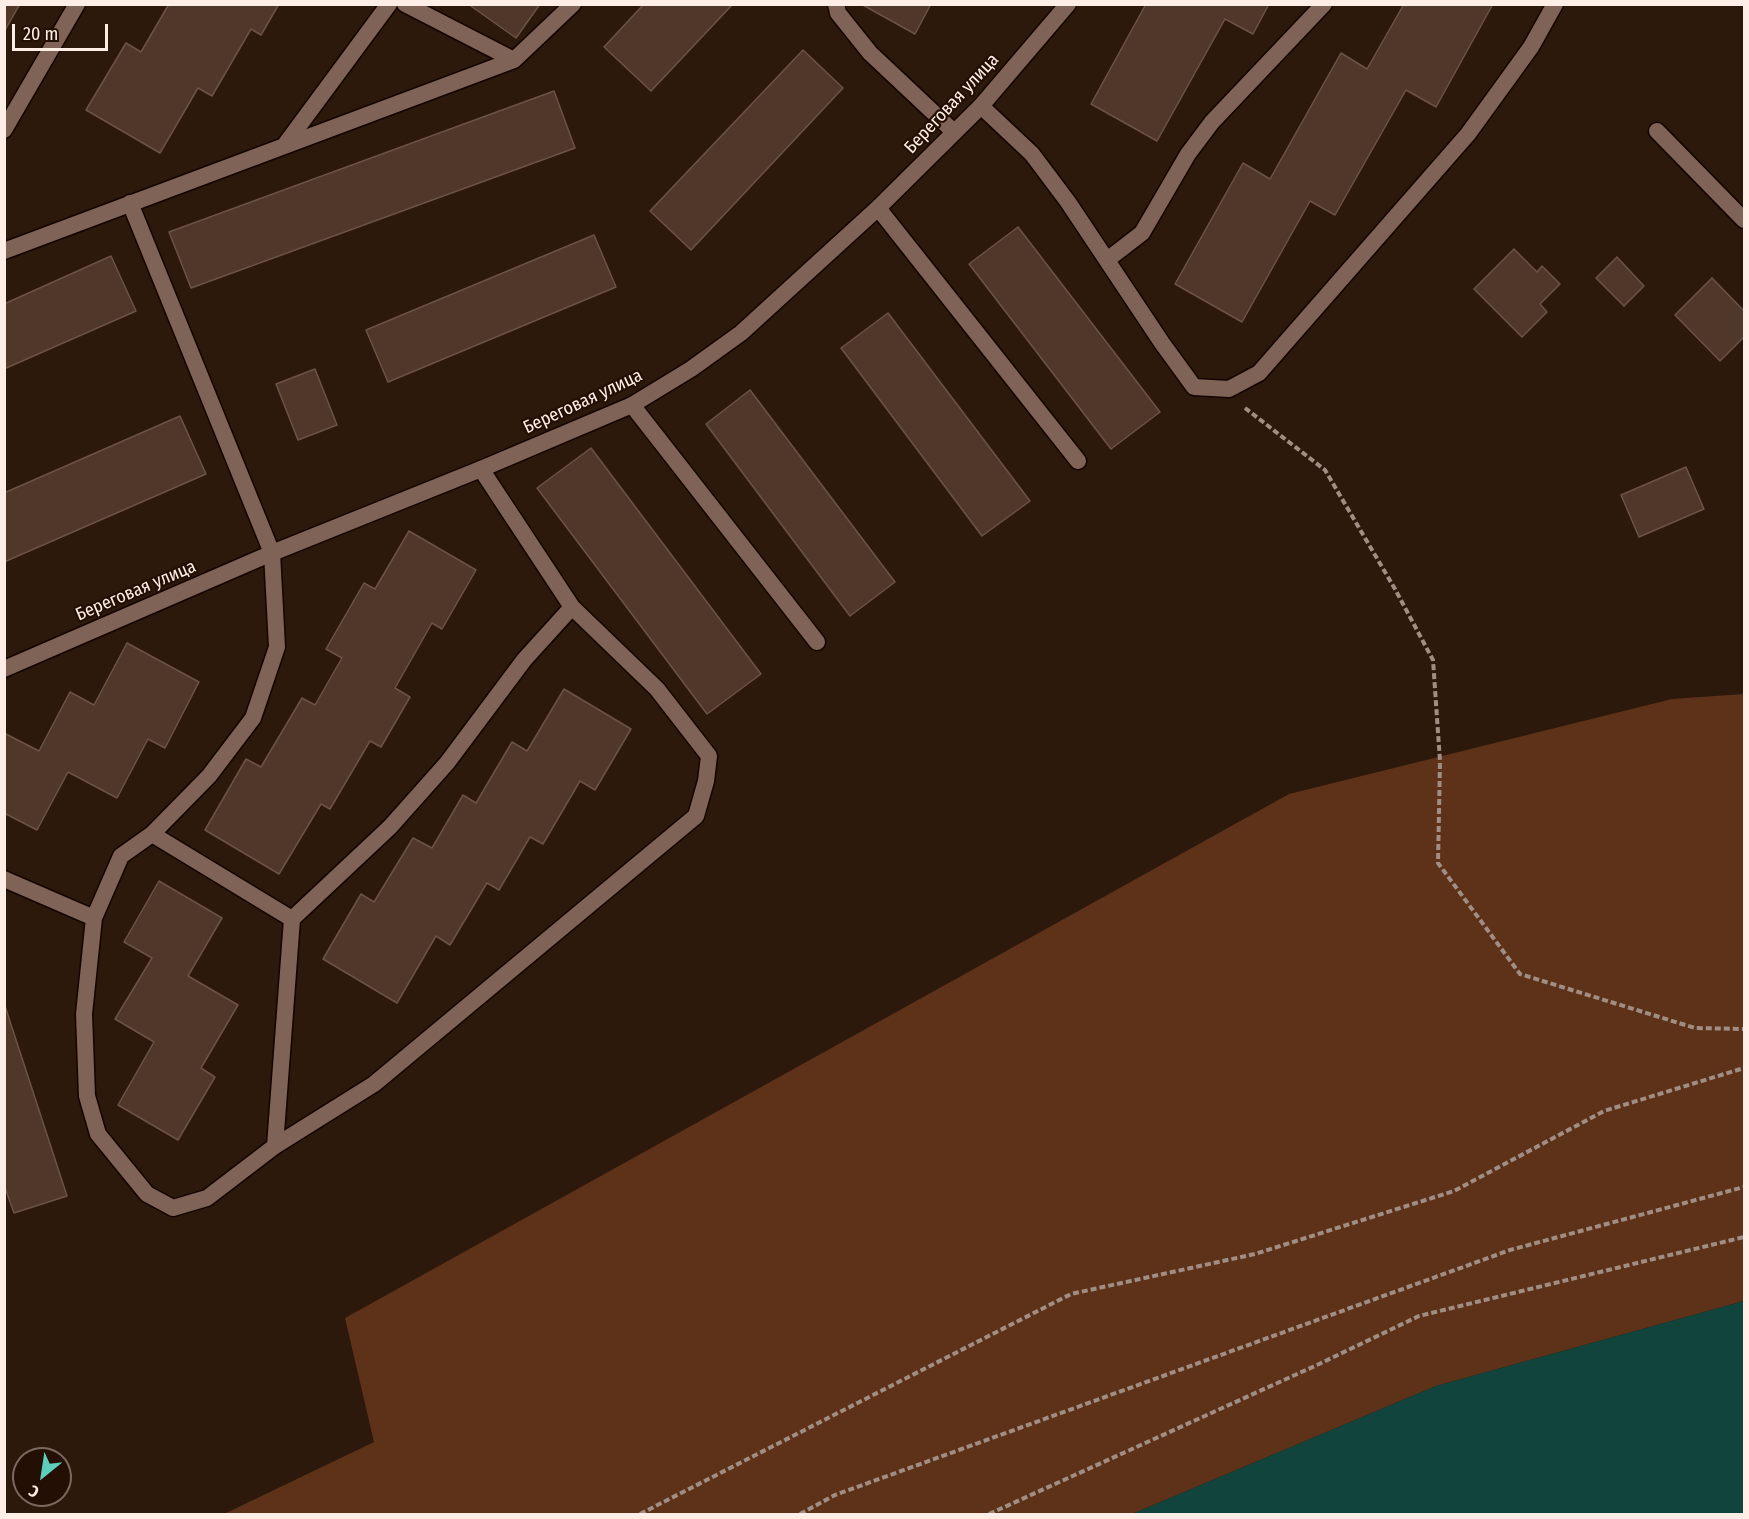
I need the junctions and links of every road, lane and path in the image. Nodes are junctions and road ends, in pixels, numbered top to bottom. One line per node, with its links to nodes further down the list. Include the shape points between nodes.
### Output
1 (77, 4): 11 (street)
2 (389, 4): 14 (street)
3 (405, 4): 9 (street)
4 (573, 4): 9 (street)
5 (836, 4): 13 (street, via 870,53)
6 (1068, 4): 10 (street, Береговая улица)
7 (1324, 4): 19 (street, via 1212,122 1188,154 1142,233)
8 (1555, 4): 20 (street, via 1531,47 1468,134 1259,373)
9 (514, 60): 14 (street)
10 (981, 106): 13 (street, Береговая улица); 19 (street, via 1032,154)
11 (4, 130)
12 (1657, 131): 17 (street)
13 (954, 132): 16 (street, Береговая улица)
14 (283, 146): 15 (street)
15 (130, 203): 18 (street); 24 (street)
16 (878, 208): 21 (street, Береговая улица, via 741,333); 22 (street)
17 (1744, 220)
18 (4, 251)
19 (1107, 260): 20 (street, via 1194,387)
20 (1229, 389): 32 (path, via 1249,412 1325,470 1433,660 1440,761 1438,863 1520,974 1695,1028)
21 (632, 405): 23 (street, Береговая улица); 26 (street)
22 (1078, 460)
23 (481, 469): 24 (street, Береговая улица); 25 (street)
24 (272, 553): 27 (street, Береговая улица); 28 (street, via 278,647 253,718 209,776)
25 (572, 608): 31 (street, via 524,660 447,763 390,827); 34 (street, via 657,689 709,756 696,816 374,1084)
26 (817, 642)
27 (4, 669)
28 (152, 834): 30 (street, via 121,856); 31 (street)
29 (4, 879): 30 (street)
30 (94, 918): 34 (street, via 84,1014 87,1096 98,1134 147,1194 173,1208 207,1198)
31 (292, 919): 34 (street)
32 (1744, 1029)
33 (1744, 1068): 37 (path, via 1604,1111 1454,1191 1255,1254 1071,1294)
34 (275, 1146)
35 (1744, 1187): 38 (path, via 1510,1250 835,1495)
36 (1744, 1237): 39 (path, via 1419,1316)
37 (640, 1515)
38 (800, 1515)
39 (989, 1515)

